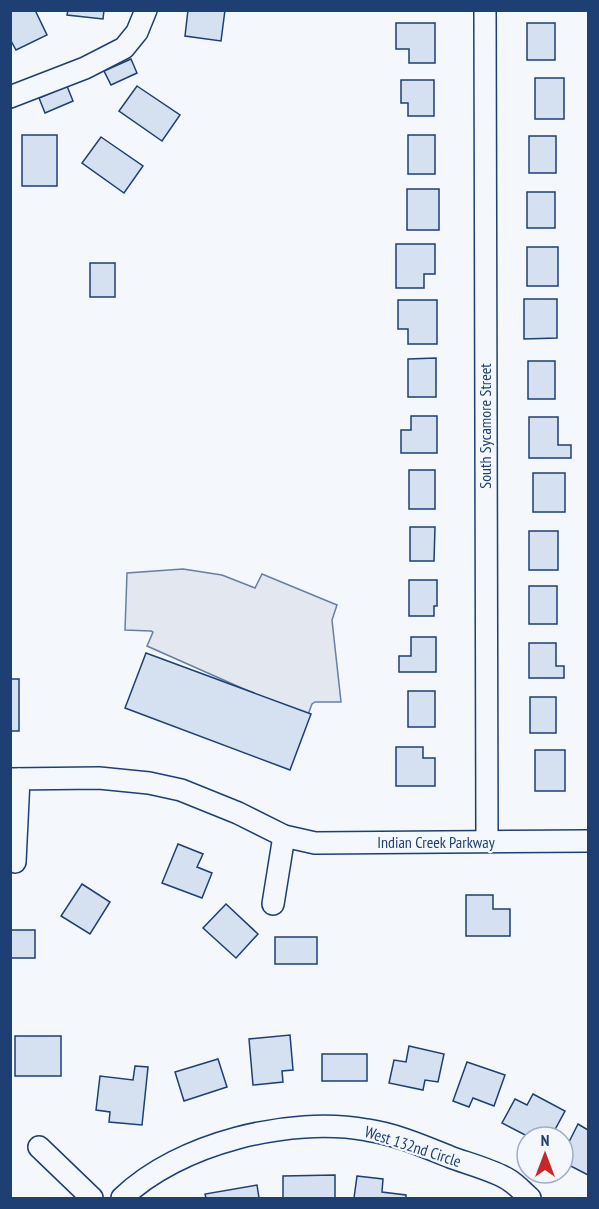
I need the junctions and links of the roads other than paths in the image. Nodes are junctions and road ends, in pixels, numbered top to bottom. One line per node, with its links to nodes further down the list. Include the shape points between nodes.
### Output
1 (146, 10): 3 (street, via 137,32 124,48)
2 (485, 10): 6 (street, South Sycamore Street)
3 (10, 97)
4 (15, 779): 5 (street, Indian Creek Parkway, via 99,778 149,783 181,790); 8 (street, Indian Creek Parkway)
5 (284, 836): 6 (street, Indian Creek Parkway, via 315,843); 9 (street)
6 (487, 841): 7 (street, Indian Creek Parkway)
7 (588, 841)
8 (15, 862)
9 (273, 904)
10 (39, 1147): 11 (street)
11 (92, 1198)
12 (122, 1198): 13 (street, West 132nd Circle, via 157,1173 214,1146 274,1130 337,1126 368,1130 427,1148 508,1179)
13 (530, 1198)

